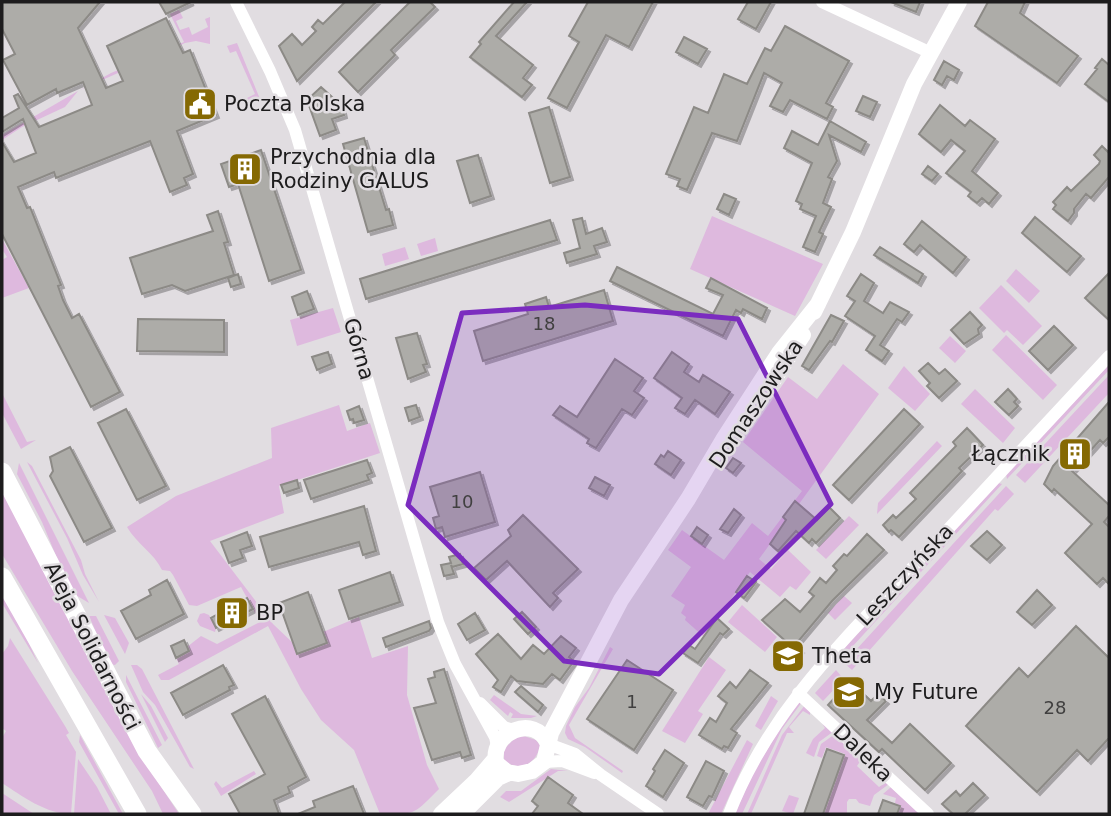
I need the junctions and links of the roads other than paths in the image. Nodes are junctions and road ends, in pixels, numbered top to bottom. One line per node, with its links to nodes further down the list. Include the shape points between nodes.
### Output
1 (236, 2): 11 (street, Górna, via 295,130 438,622)
2 (821, 2): 5 (street)
3 (950, 2): 5 (street, Domaszowska)
4 (959, 2): 5 (street, Domaszowska)
5 (926, 50): 9 (street, Domaszowska, via 853,232 789,360 688,499 612,616)
6 (1109, 356): 10 (street, Leszczyńska)
7 (2, 472): 21 (main road, Aleja Solidarności, via 147,751)
8 (2, 577): 20 (main road, Aleja Solidarności)
9 (578, 683): 13 (street, Domaszowska); 14 (street, Domaszowska)
10 (798, 693): 24 (street, Leszczyńska, via 758,751); 25 (street, Daleka)
11 (475, 698): 12 (street, Górna, via 504,727); 15 (street, Górna, via 497,740)
12 (513, 730): 13 (street); 15 (street, via 503,737)
13 (535, 730): 14 (street)
14 (548, 744): 16 (street); 18 (street, via 575,754)
15 (496, 752): 17 (street, via 498,765); 19 (street)
16 (544, 762): 17 (street, via 528,772); 18 (street, via 562,761)
17 (509, 773): 19 (street)
18 (601, 775): 23 (street)
19 (466, 807): 22 (street)
20 (137, 814)
21 (192, 814)
22 (441, 814)
23 (658, 814)
24 (729, 814)
25 (928, 814)

